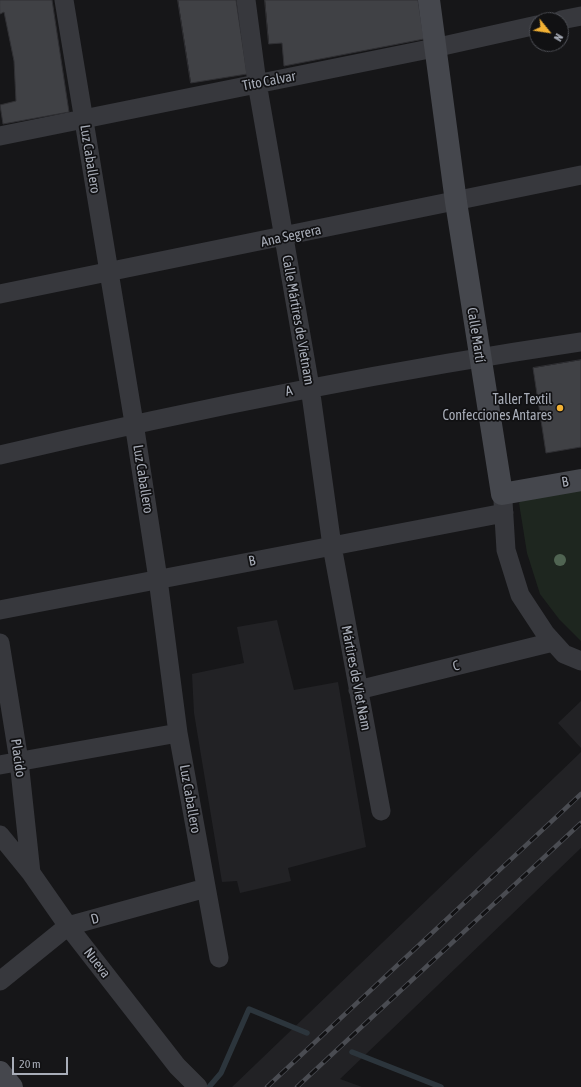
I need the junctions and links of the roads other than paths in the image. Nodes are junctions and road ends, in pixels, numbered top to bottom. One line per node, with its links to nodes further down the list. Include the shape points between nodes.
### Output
1 (64, 0): 9 (street, Luz Caballero)
2 (246, 0): 8 (street, Calle Mártires de Vietnam)
3 (429, 0): 7 (street, Calle Martí)
4 (581, 16): 5 (street)
5 (569, 18)
6 (529, 27): 7 (street, Tito Calvar)
7 (434, 48): 8 (street, Tito Calvar); 12 (street, Calle Martí)
8 (257, 84): 9 (street, Tito Calvar); 13 (street, Calle Mártires de Vietnam)
9 (84, 118): 10 (street, Tito Calvar); 14 (street, Luz Caballero)
10 (0, 136)
11 (581, 176): 12 (street, Ana Segrera)
12 (456, 202): 13 (street, Ana Segrera); 17 (street, Calle Martí)
13 (284, 237): 14 (street, Ana Segrera); 18 (street, Calle Mártires de Vietnam)
14 (109, 273): 15 (street, Ana Segrera); 19 (street, Luz Caballero)
15 (0, 294)
16 (581, 342): 17 (street, A)
17 (480, 357): 18 (street, A); 22 (street, Calle Martí)
18 (310, 387): 19 (street, A); 23 (street, Calle Mártires de Vietnam)
19 (134, 423): 20 (street, A); 24 (street, Luz Caballero)
20 (0, 455)
21 (581, 480): 22 (street, B)
22 (503, 503): 23 (street, B); 27 (street, Calle Martí, via 506,550 520,595)
23 (332, 546): 24 (street, B); 28 (street, Mártires de Viet Nam)
24 (158, 579): 25 (street, B); 29 (street, Luz Caballero)
25 (0, 610)
26 (0, 643): 30 (street, Placido)
27 (566, 653): 28 (street, C)
28 (358, 690): 32 (street, Mártires de Viet Nam)
29 (178, 733): 30 (street); 35 (street, Luz Caballero)
30 (19, 761): 31 (street); 34 (street, Placido)
31 (0, 765)
32 (381, 811)
33 (0, 835): 34 (street, Nueva)
34 (31, 873): 36 (street, Nueva)
35 (206, 888): 36 (street, D); 37 (street, Luz Caballero)
36 (68, 926): 38 (street, D); 41 (street, Nueva, via 176,1066)
37 (219, 958)
38 (0, 981)
39 (0, 1072): 40 (street)
40 (12, 1087)
41 (198, 1087)

